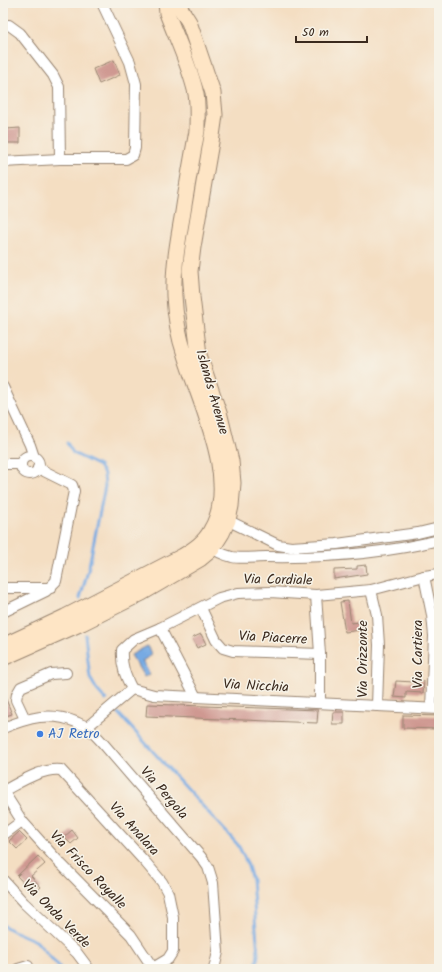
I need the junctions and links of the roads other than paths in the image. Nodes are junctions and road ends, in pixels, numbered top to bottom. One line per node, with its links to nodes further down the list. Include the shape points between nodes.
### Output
1 (102, 3): 5 (street, via 130,62 136,84 135,148 133,155 126,159)
2 (166, 3): 12 (street, Islands Avenue, via 167,13 191,75 196,96 197,131 178,239 174,297 184,354 209,424 219,465)
3 (177, 3): 12 (street, Islands Avenue, via 189,22 214,93 215,115 190,271 199,355 220,416 231,462 231,506)
4 (3, 25): 5 (street, via 9,25 20,33 53,75 59,87)
5 (60, 159): 6 (street)
6 (3, 162)
7 (3, 387): 8 (street)
8 (34, 457): 10 (street, via 25,457); 11 (street, via 39,464)
9 (3, 464): 10 (street)
10 (20, 464): 11 (street, via 26,473 33,473)
11 (38, 468): 21 (street, via 72,485 74,491 56,581)
12 (222, 518): 15 (street, Islands Avenue, via 212,530); 16 (street)
13 (439, 528): 16 (street, via 337,544 291,547)
14 (439, 540): 17 (street, via 341,555)
15 (208, 545): 17 (street, via 233,557); 27 (street, Islands Avenue); 30 (street, Islands Avenue, via 200,560 142,593)
16 (278, 545): 17 (street)
17 (278, 557)
18 (439, 574): 19 (street, Via Cordiale)
19 (424, 576): 22 (street, Via Cordiale); 29 (street, Via Cartiera, via 432,614)
20 (3, 588): 21 (street)
21 (51, 588): 25 (street)
22 (372, 590): 23 (street, Via Cordiale); 35 (street, Via Orizzonte, via 379,646)
23 (316, 595): 24 (street, Via Cordiale, via 238,593 219,598); 28 (street)
24 (201, 608): 26 (street, Via Cordiale); 28 (street, Via Piacerre, via 216,640 223,648 232,651)
25 (3, 612)
26 (160, 628): 32 (street, Via Cordiale, via 134,639 122,650 121,662); 33 (street)
27 (3, 646)
28 (320, 654): 34 (street)
29 (436, 657): 36 (street, Via Cartiera)
30 (3, 658)
31 (66, 673): 37 (street, via 51,674 21,687 16,694 16,700)
32 (132, 689): 33 (street, Via Nicchia, via 154,695); 38 (street)
33 (196, 697): 34 (street, Via Nicchia)
34 (320, 703): 35 (street, Via Nicchia)
35 (377, 706): 36 (street, Via Nicchia)
36 (435, 708)
37 (25, 720): 38 (street, Via Pergola, via 55,716); 39 (street, Via Pergola)
38 (87, 727): 48 (street, Via Pergola, via 208,867 213,883 218,952)
39 (3, 728)
40 (3, 791): 41 (street, Via Frisco Royalle); 47 (street, Via Analara, via 38,774 52,769 61,770 146,862 168,893 173,917 173,951 168,959)
41 (22, 820): 42 (street); 47 (street, Via Frisco Royalle, via 57,860 131,935)
42 (3, 835)
43 (3, 880): 46 (street, Via Onda Verde, via 77,953)
44 (28, 966): 45 (street)
45 (18, 969)
46 (89, 969)
47 (152, 969)
48 (214, 969)

